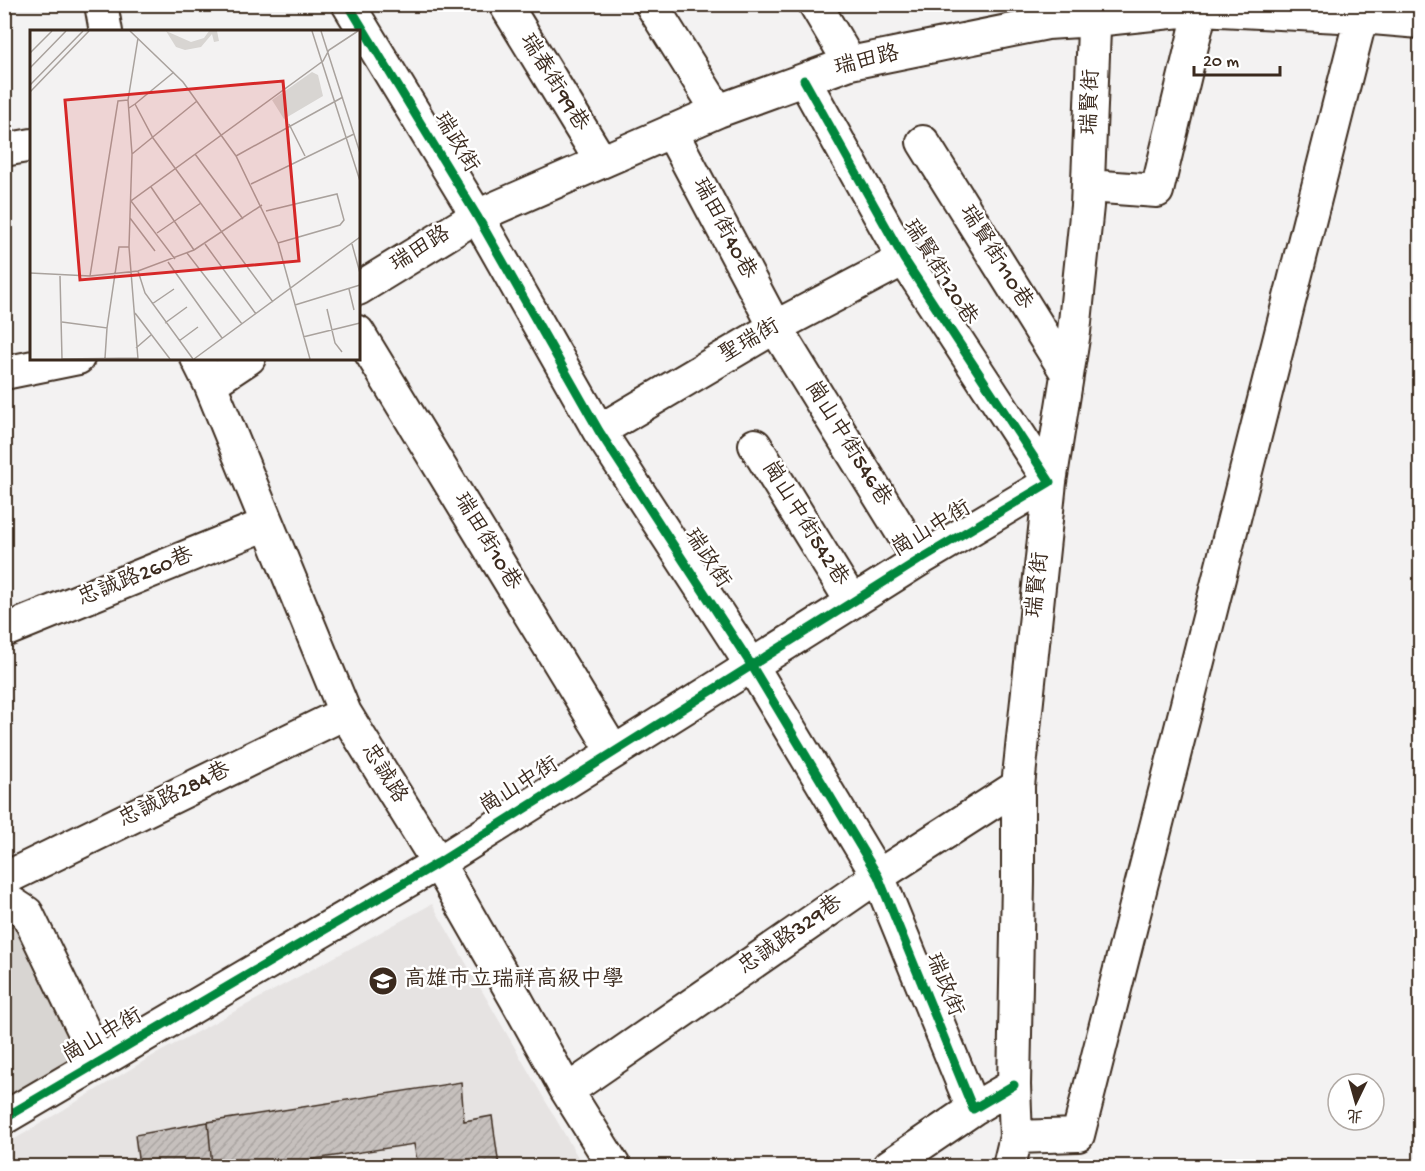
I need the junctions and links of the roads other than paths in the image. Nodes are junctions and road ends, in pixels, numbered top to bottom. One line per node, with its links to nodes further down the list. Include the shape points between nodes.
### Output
1 (101, 4): 11 (street)
2 (348, 4): 21 (street, 瑞政街)
3 (505, 4): 19 (street, 瑞春街99巷)
4 (651, 4): 14 (street)
5 (815, 4): 12 (street)
6 (1201, 7): 7 (street, 瑞田路); 9 (street, 瑞田路); 20 (street, via 1157,191)
7 (1095, 12): 8 (street, 瑞田路); 20 (street, 瑞賢街)
8 (1045, 14): 12 (street, 瑞田路)
9 (1361, 16): 10 (street, 瑞田路); 51 (street, via 1078,1135)
10 (1420, 22)
11 (106, 30)
12 (850, 63): 13 (street, 瑞田路)
13 (804, 80): 14 (street, 瑞田路); 22 (street, 瑞賢街120巷)
14 (718, 111): 15 (street, 瑞田路)
15 (671, 130): 19 (street, 瑞田路); 24 (street, 瑞田街40巷)
16 (923, 142): 30 (street, 瑞賢街110巷)
17 (30, 145): 18 (street)
18 (4, 150)
19 (601, 161): 21 (street, 瑞田路)
20 (1089, 186): 30 (street, 瑞賢街)
21 (477, 216): 23 (street, 瑞田路); 31 (street, 瑞政街)
22 (904, 259): 24 (street, 聖瑞街); 33 (street, 瑞賢街120巷)
23 (360, 288)
24 (775, 327): 31 (street, 聖瑞街); 35 (street, 崗山中街546巷)
25 (360, 335): 40 (street, 瑞田街10巷)
26 (68, 360): 29 (street)
27 (242, 360): 28 (street)
28 (203, 371): 34 (street, 忠誠路)
29 (4, 373)
30 (1067, 374): 33 (street, 瑞賢街)
31 (599, 431): 38 (street, 瑞政街)
32 (755, 445): 36 (street, 崗山中街542巷)
33 (1050, 482): 35 (street, 崗山中街); 41 (street, 瑞賢街)
34 (267, 524): 37 (street, 忠誠路260巷); 39 (street, 忠誠路)
35 (919, 560): 36 (street, 崗山中街)
36 (852, 603): 38 (street, 崗山中街)
37 (4, 631)
38 (752, 666): 40 (street, 崗山中街); 43 (street, 瑞政街)
39 (345, 712): 42 (street, 忠誠路); 44 (street, 忠誠路284巷)
40 (613, 751): 42 (street, 崗山中街)
41 (1018, 786): 43 (street, 忠誠路329巷); 47 (street, 瑞賢街)
42 (438, 863): 46 (street, 崗山中街); 48 (street, 忠誠路)
43 (878, 876): 48 (street, 忠誠路329巷); 49 (street, 瑞政街)
44 (4, 879)
45 (4, 898): 46 (street, via 27,913)
46 (99, 1062): 50 (street, 崗山中街)
47 (1014, 1085): 49 (street); 51 (street, 瑞賢街)
48 (567, 1091): 52 (street, 忠誠路)
49 (973, 1109): 53 (street)
50 (4, 1118)
51 (1013, 1152)
52 (614, 1167)
53 (889, 1167)

